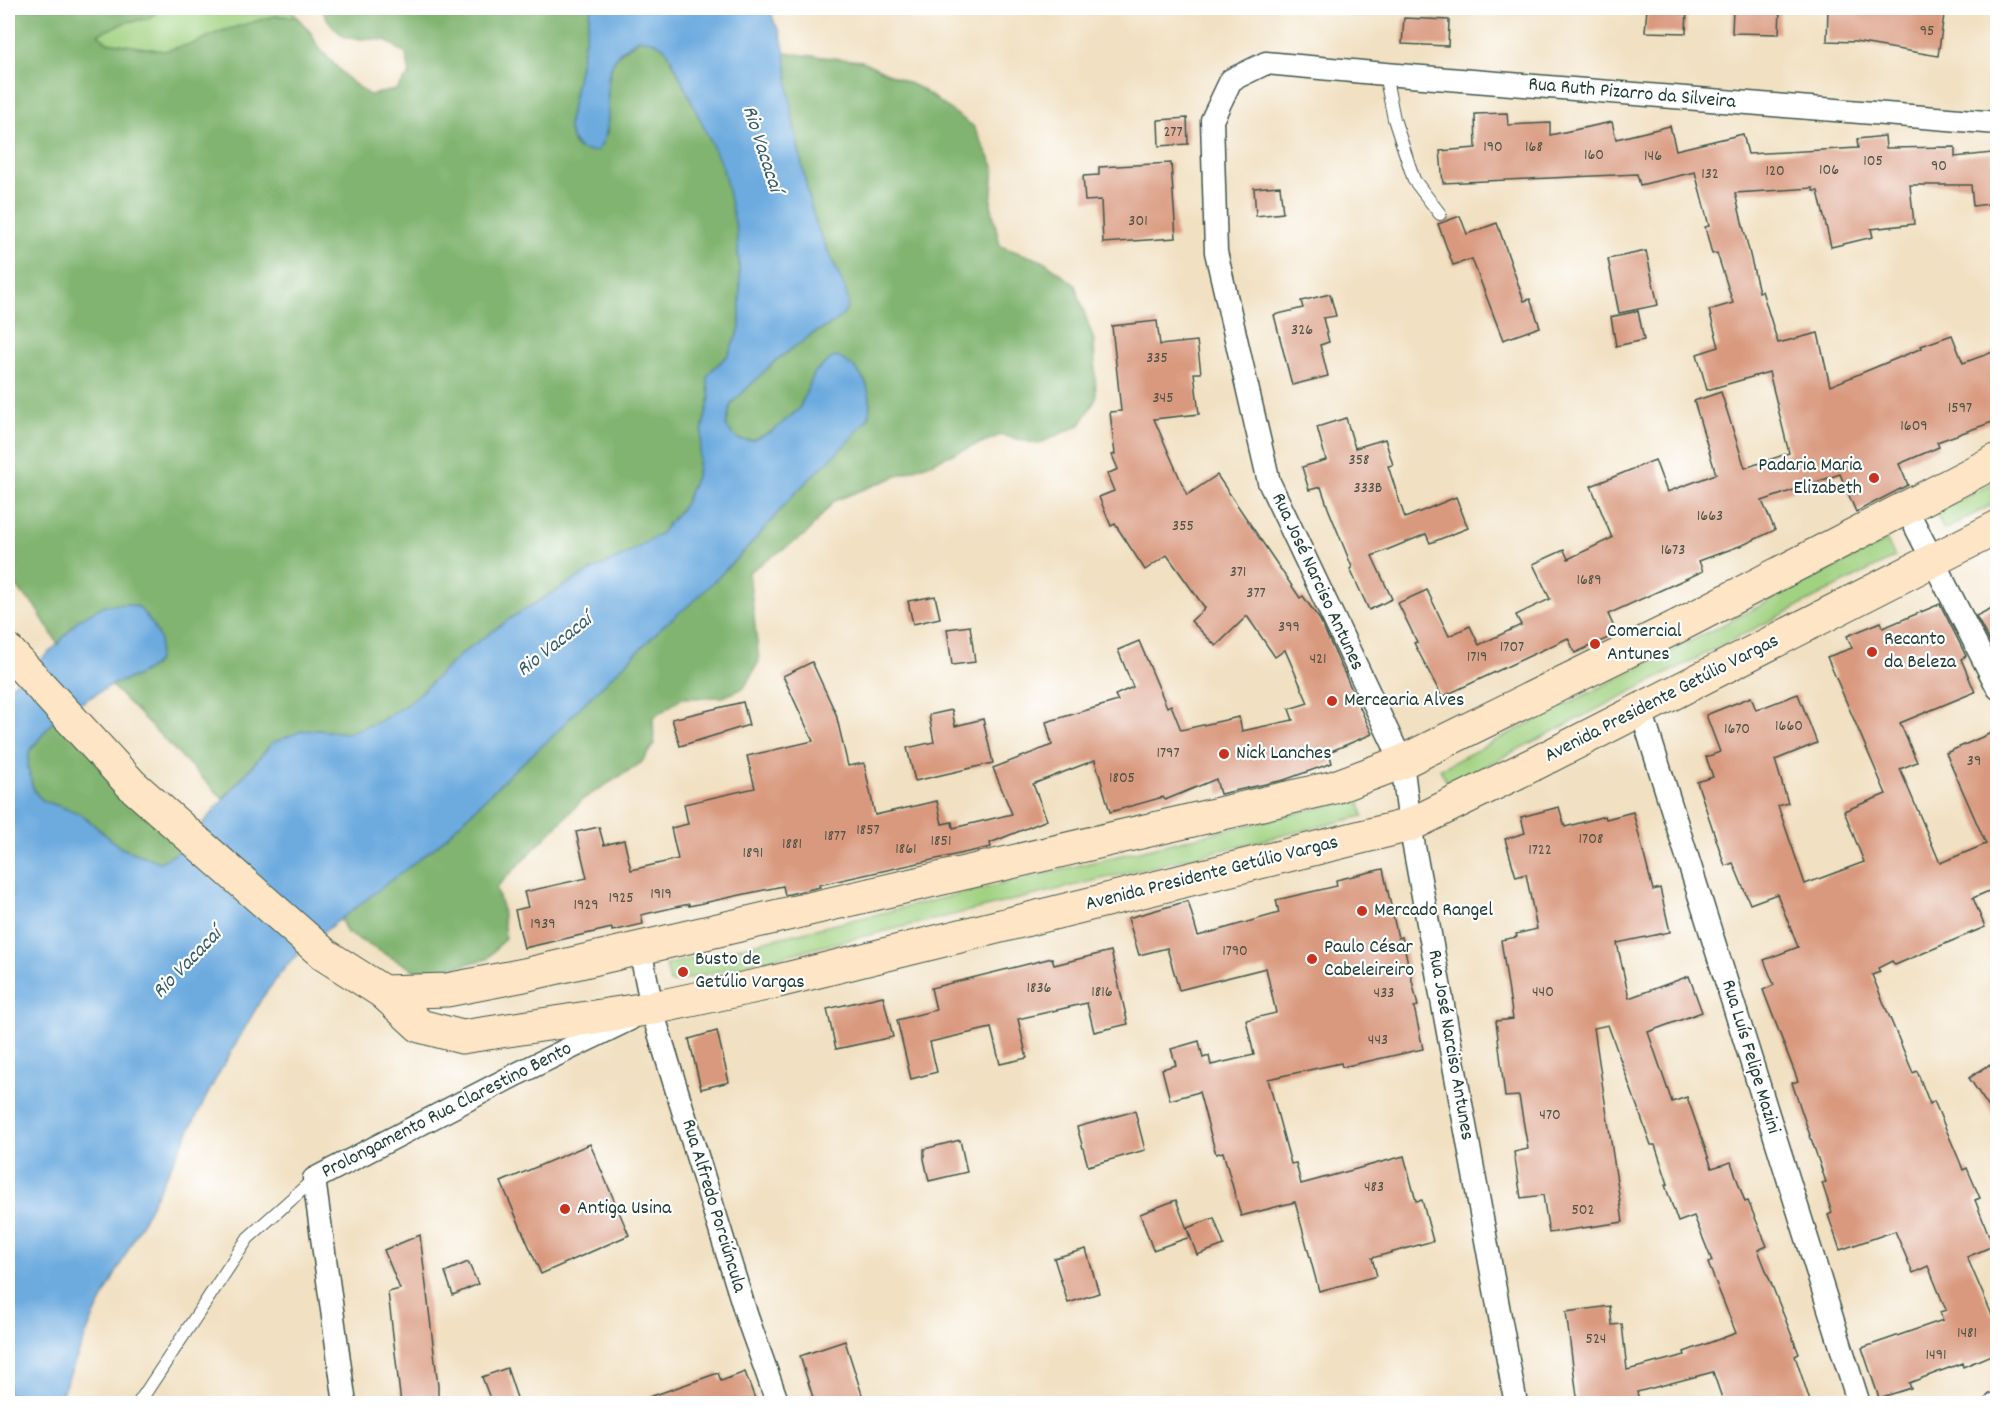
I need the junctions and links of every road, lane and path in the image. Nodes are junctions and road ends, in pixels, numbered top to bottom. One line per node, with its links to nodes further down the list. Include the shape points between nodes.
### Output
1 (1266, 63): 2 (street, Rua Ruth Pizarro da Silveira); 12 (street, Rua José Narciso Antunes, via 1231,80 1212,120 1216,252 1269,482)
2 (1385, 74): 3 (street, Rua Ruth Pizarro da Silveira); 4 (lane, via 1394,119 1414,180)
3 (1998, 123)
4 (1440, 214)
5 (1998, 460): 6 (main road)
6 (1906, 508): 8 (street); 12 (main road)
7 (1998, 527): 8 (main road, Avenida Presidente Getúlio Vargas)
8 (1932, 561): 10 (street); 11 (main road, Avenida Presidente Getúlio Vargas)
9 (8, 651): 15 (main road, Avenida Presidente Getúlio Vargas, via 132,785 325,955)
10 (1998, 688)
11 (1641, 710): 13 (main road, Avenida Presidente Getúlio Vargas); 22 (street, Rua Luís Felipe Mazini)
12 (1402, 762): 13 (street, Rua José Narciso Antunes); 14 (main road, via 1335,787)
13 (1410, 825): 16 (main road, Avenida Presidente Getúlio Vargas); 21 (street, Rua José Narciso Antunes)
14 (640, 949): 15 (main road, via 447,990); 16 (street, Rua Alfredo Porciúncula)
15 (383, 992): 16 (main road, Avenida Presidente Getúlio Vargas, via 420,1026 462,1037)
16 (653, 1008): 17 (street, Prolongamento Rua Clarestino Bento); 20 (street, Rua Alfredo Porciúncula, via 747,1317)
17 (314, 1179): 18 (lane, via 248,1238); 19 (street, Prolongamento Rua Clarestino Bento)
18 (138, 1404)
19 (345, 1404)
20 (778, 1404)
21 (1516, 1404)
22 (1859, 1404)

